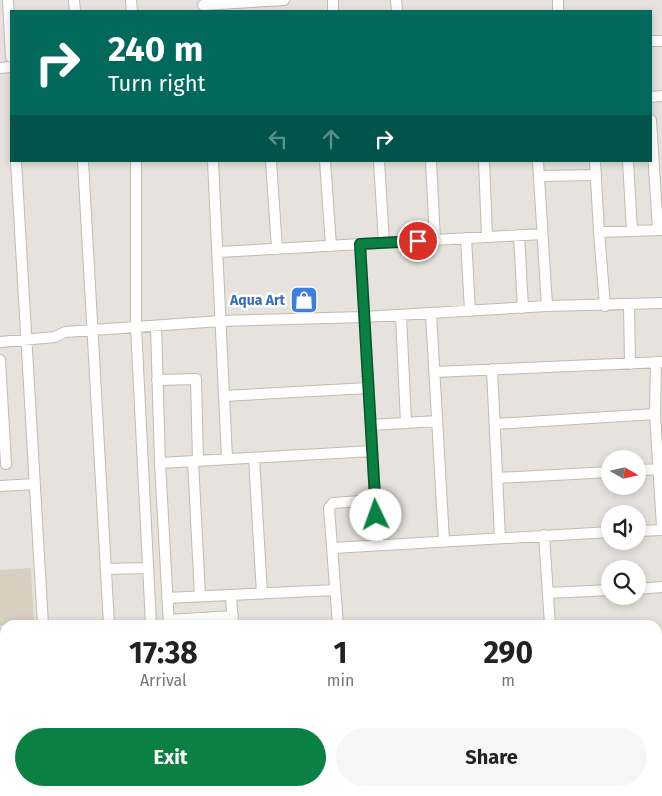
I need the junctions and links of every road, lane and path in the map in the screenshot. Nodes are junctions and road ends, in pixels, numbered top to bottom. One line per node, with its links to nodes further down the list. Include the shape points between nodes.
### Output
1 (8, 0): 4 (street)
2 (284, 0): 3 (street)
3 (204, 5)
4 (10, 38)
5 (652, 132): 20 (street)
6 (16, 162): 46 (street)
7 (83, 162): 45 (street)
8 (136, 162): 44 (street)
9 (213, 162): 32 (street)
10 (271, 162): 31 (street)
11 (325, 162): 30 (street)
12 (378, 162): 28 (street)
13 (431, 162): 27 (street)
14 (484, 162): 25 (street)
15 (538, 162): 19 (street)
16 (595, 162): 18 (street)
17 (628, 162): 21 (street)
18 (596, 175): 19 (street); 22 (street)
19 (539, 176): 23 (street)
20 (660, 230): 21 (street)
21 (632, 231): 22 (street)
22 (599, 232): 36 (street)
23 (542, 234): 24 (street); 35 (street)
24 (519, 235): 25 (street); 37 (street)
25 (487, 237): 26 (street)
26 (466, 238): 27 (street); 38 (street)
27 (434, 240): 28 (street)
28 (384, 243): 29 (street)
29 (360, 244): 30 (street); 41 (street)
30 (331, 246): 31 (street)
31 (277, 249): 32 (street)
32 (218, 252): 42 (street)
33 (662, 303): 34 (street)
34 (629, 305): 36 (street); 50 (street)
35 (547, 306): 36 (street); 37 (street)
36 (605, 306)
37 (523, 308): 38 (street)
38 (470, 311): 39 (street)
39 (431, 313): 40 (street); 52 (street)
40 (401, 315): 41 (street); 58 (street)
41 (364, 317): 42 (street); 54 (street)
42 (221, 321): 43 (street); 55 (street)
43 (156, 326): 44 (street); 53 (street)
44 (136, 327): 45 (street); 82 (street)
45 (93, 330): 46 (street); 83 (street)
46 (26, 340): 47 (street); 71 (street)
47 (0, 342)
48 (0, 360): 66 (street)
49 (659, 362): 50 (street); 56 (street)
50 (630, 364): 51 (street)
51 (492, 369): 52 (street); 59 (street)
52 (434, 372): 57 (street)
53 (157, 380): 64 (street, via 196,379); 65 (street)
54 (368, 388): 55 (street); 60 (street)
55 (224, 396): 63 (street)
56 (656, 414): 59 (street); 67 (street)
57 (437, 421): 58 (street); 79 (street)
58 (406, 423): 60 (street)
59 (495, 424): 70 (street)
60 (371, 425): 61 (street)
61 (372, 451): 62 (street); 73 (street)
62 (254, 458): 63 (street); 89 (street)
63 (228, 459): 64 (street)
64 (196, 461): 65 (street); 91 (street)
65 (160, 463): 92 (street)
66 (6, 464)
67 (659, 469): 68 (street); 74 (street)
68 (646, 470)
69 (601, 472): 70 (street)
70 (497, 478): 78 (street)
71 (35, 484): 72 (street); 93 (street)
72 (0, 486)
73 (375, 500): 80 (street); 81 (street, via 330,505)
74 (662, 528): 75 (street)
75 (646, 530)
76 (601, 533): 77 (street)
77 (544, 536): 78 (street); 88 (street)
78 (500, 538): 79 (street)
79 (444, 541): 80 (street)
80 (378, 545): 81 (street)
81 (332, 548): 86 (street)
82 (148, 568): 83 (street); 95 (street)
83 (106, 569): 94 (street)
84 (662, 587): 85 (street)
85 (646, 588)
86 (334, 590): 89 (street); 98 (street)
87 (601, 590): 88 (street)
88 (548, 593): 99 (street)
89 (262, 594): 90 (street)
90 (231, 595): 91 (street); 97 (street)
91 (200, 596): 92 (street)
92 (167, 598): 96 (street)
93 (43, 620)
94 (109, 620)
95 (151, 620)
96 (169, 620)
97 (233, 620)
98 (337, 620)
99 (550, 620)

